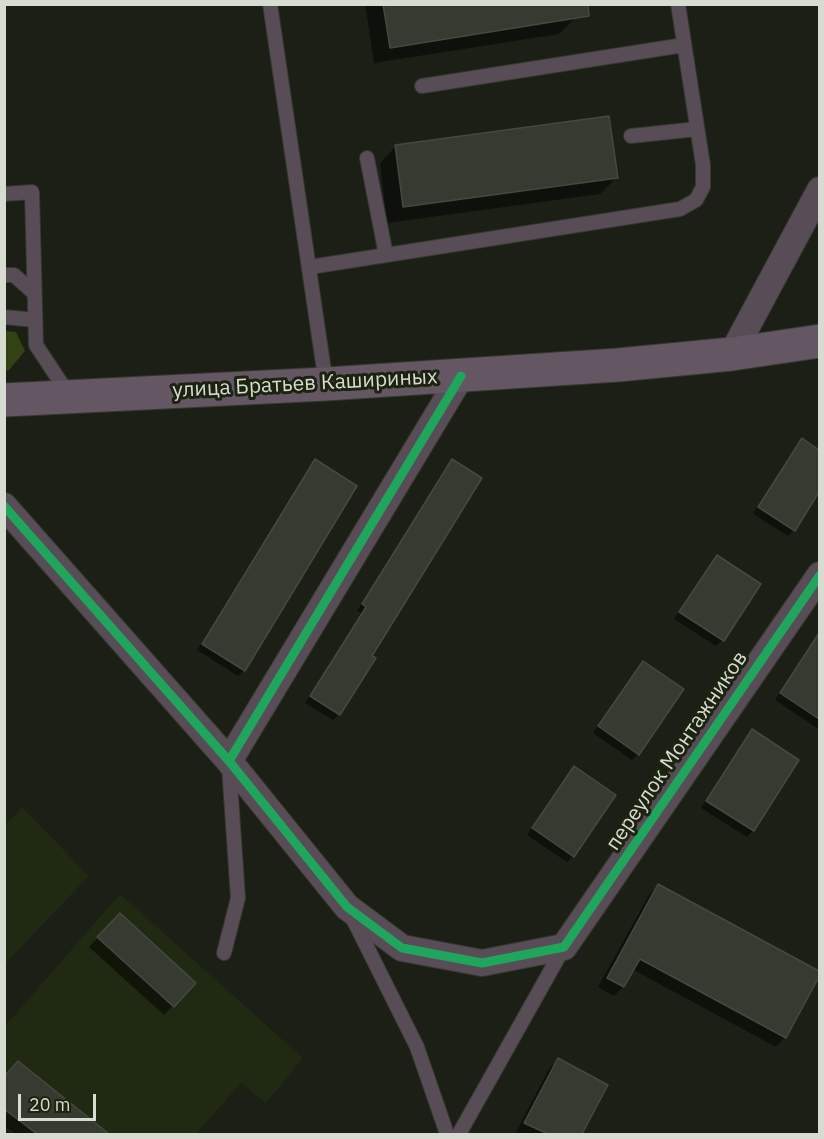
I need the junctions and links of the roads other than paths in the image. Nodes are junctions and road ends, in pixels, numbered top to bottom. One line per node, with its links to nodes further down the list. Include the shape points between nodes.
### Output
1 (270, 4): 11 (lane)
2 (678, 4): 3 (lane)
3 (684, 45): 4 (lane); 5 (lane)
4 (422, 86)
5 (697, 129): 6 (lane); 10 (lane, via 704,187 696,200 680,209)
6 (631, 136)
7 (367, 158): 10 (lane)
8 (819, 190): 17 (street)
9 (4, 194): 13 (lane, via 32,192)
10 (386, 255): 11 (lane)
11 (310, 267): 19 (lane)
12 (4, 275): 13 (lane, via 14,275)
13 (34, 293): 15 (lane)
14 (4, 317): 15 (lane)
15 (35, 320): 20 (lane, via 36,345)
16 (819, 340): 17 (main road, улица Братьев Кашириных)
17 (732, 354): 18 (main road, улица Братьев Кашириных)
18 (461, 376): 19 (main road, улица Братьев Кашириных); 24 (street)
19 (326, 384): 20 (main road, улица Братьев Кашириных)
20 (70, 396): 21 (main road, улица Братьев Кашириных)
21 (4, 400)
22 (4, 506): 24 (street)
23 (819, 575): 26 (street, переулок Монтажников)
24 (228, 760): 25 (street); 27 (lane, via 238,898)
25 (347, 907): 26 (street, via 402,948 482,963); 28 (lane, via 417,1047)
26 (564, 947): 29 (lane)
27 (224, 953)
28 (447, 1134)
29 (459, 1134)

